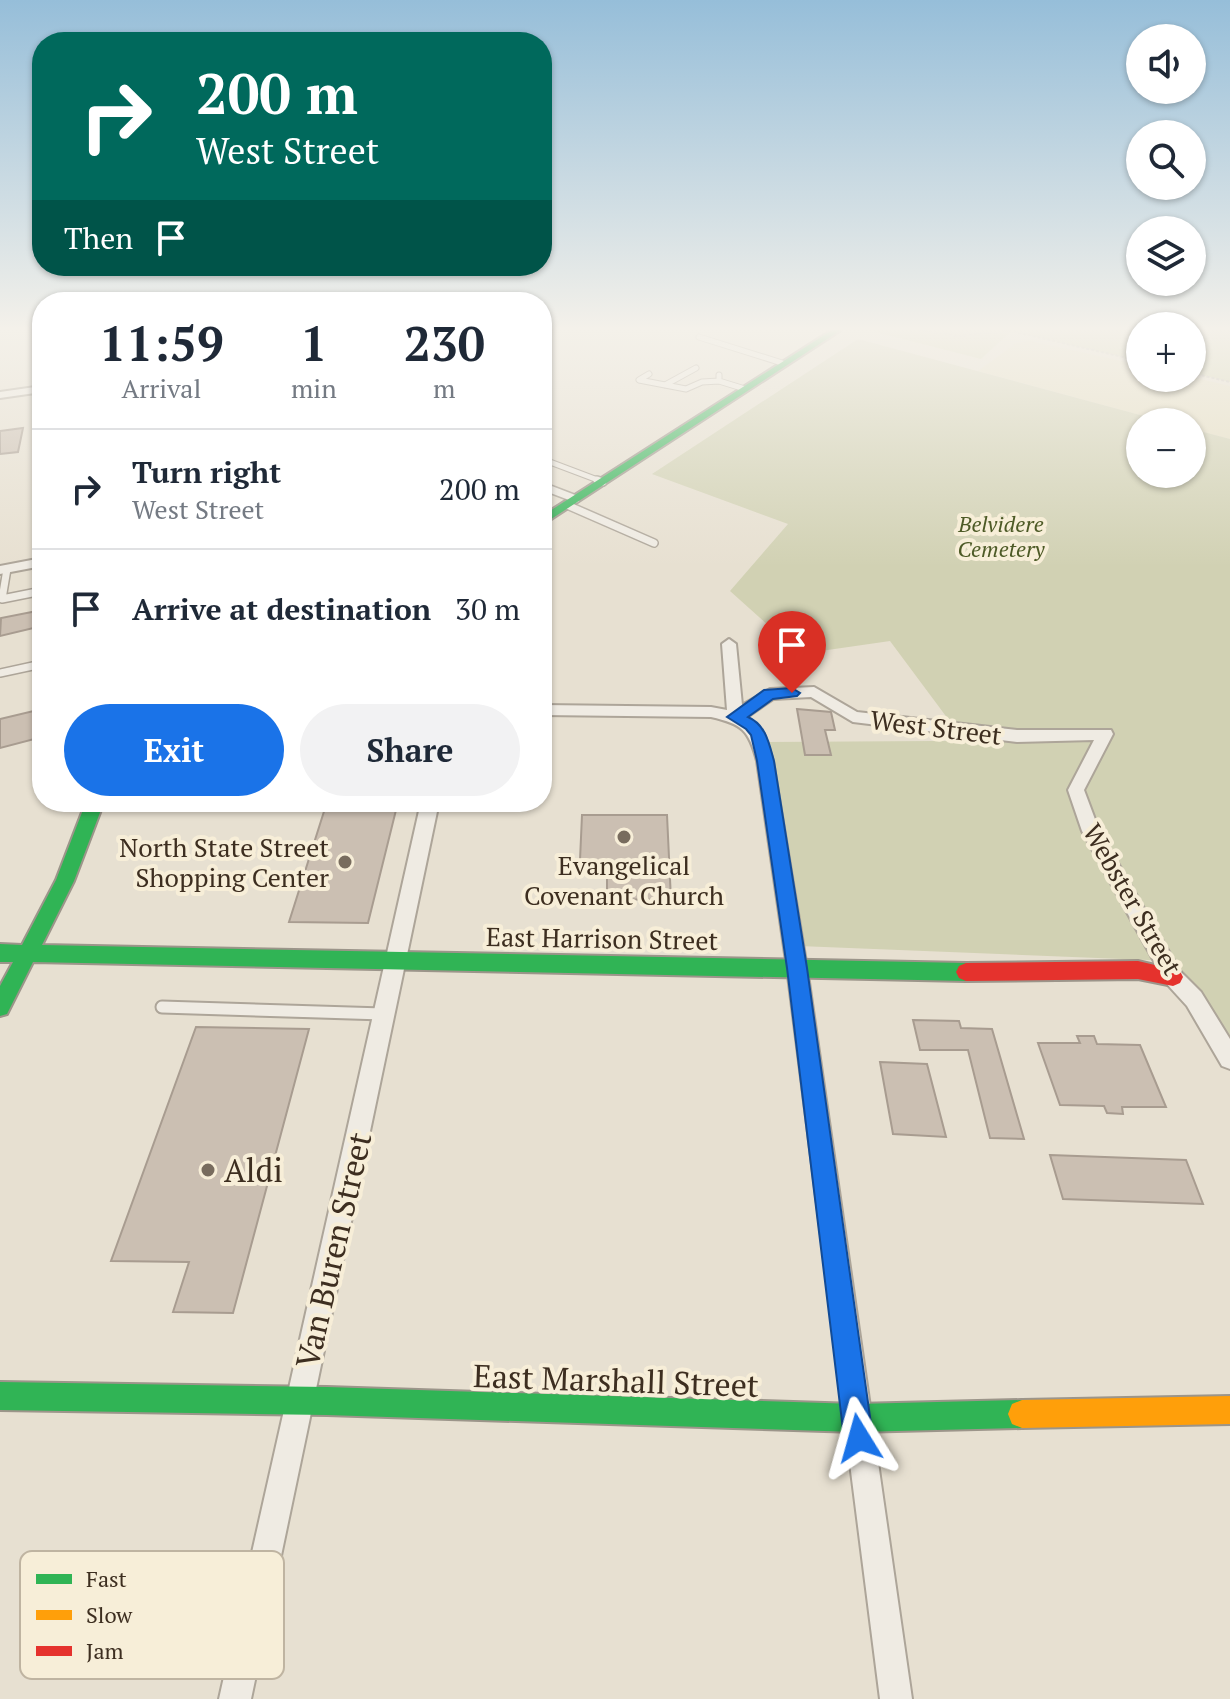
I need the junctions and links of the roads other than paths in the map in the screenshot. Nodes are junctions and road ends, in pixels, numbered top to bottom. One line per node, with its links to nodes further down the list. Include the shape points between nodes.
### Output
1 (714, 409): 3 (street)
2 (552, 463): 3 (lane)
3 (603, 482): 5 (street)
4 (552, 491): 5 (lane)
5 (572, 502): 6 (street); 7 (lane)
6 (552, 515)
7 (654, 543)
8 (32, 564): 9 (street)
9 (4, 569): 11 (lane)
10 (32, 593): 11 (lane)
11 (1, 599)
12 (729, 644): 16 (street)
13 (32, 666): 14 (lane)
14 (0, 673)
15 (552, 710): 16 (street, via 711,712)
16 (735, 717): 17 (street, West Street, via 770,694 814,692 853,717 1017,736); 23 (street, via 752,725 765,761)
17 (1105, 734): 24 (street, Webster Street, via 1076,790 1091,831)
18 (92, 812): 21 (street)
19 (428, 812): 22 (street, Van Buren Street)
20 (0, 953): 21 (street, East Harrison Street)
21 (29, 955): 22 (street, East Harrison Street); 25 (street)
22 (396, 959): 23 (street, East Harrison Street); 27 (street, Van Buren Street)
23 (797, 968): 24 (street, East Harrison Street, via 1138,970); 32 (street)
24 (1173, 977): 28 (street, Webster Street, via 1194,999)
25 (0, 1007)
26 (162, 1007): 27 (lane)
27 (387, 1014): 30 (street, Van Buren Street)
28 (1230, 1059)
29 (0, 1396): 30 (street, East Marshall Street)
30 (299, 1400): 32 (street, East Marshall Street); 33 (street, Van Buren Street)
31 (1230, 1410): 32 (street, East Marshall Street)
32 (856, 1418): 36 (street)
33 (267, 1551)
34 (239, 1679): 35 (street, Van Buren Street)
35 (235, 1699)
36 (896, 1699)

